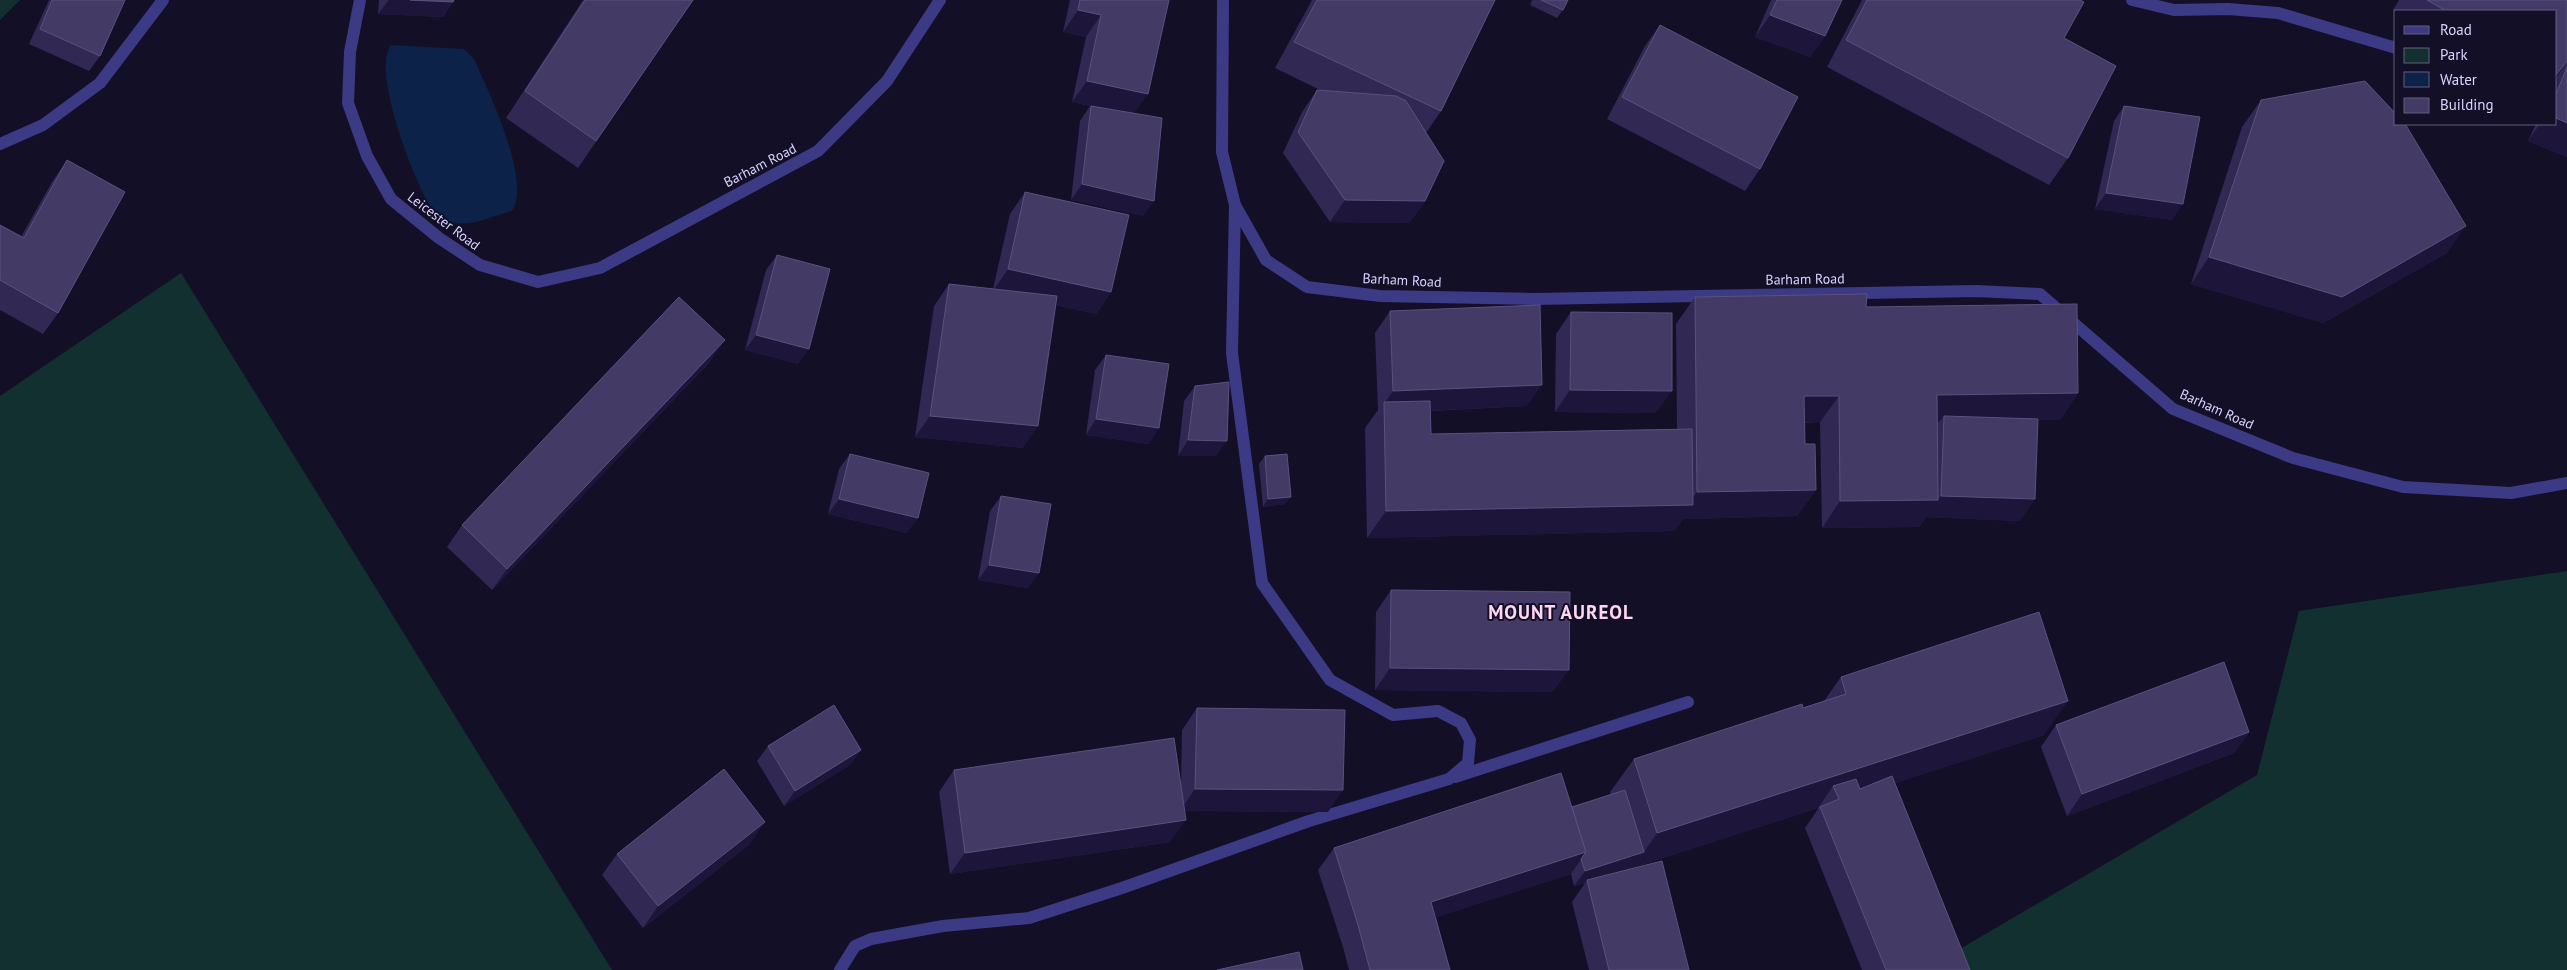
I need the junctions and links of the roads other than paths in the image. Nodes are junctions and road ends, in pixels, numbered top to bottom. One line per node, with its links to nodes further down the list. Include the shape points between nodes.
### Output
1 (163, 0): 7 (street, via 100,83 43,125)
2 (360, 0): 9 (street, Leicester Road, via 350,52 348,103 368,156 391,199 439,238 480,265)
3 (940, 0): 9 (street, Barham Road, via 886,81 818,152 600,268)
4 (1222, 0): 8 (street, Barham Road, via 1222,152)
5 (2132, 0): 6 (street, via 2174,10 2278,13)
6 (2394, 47)
7 (0, 144)
8 (1235, 205): 10 (street, Barham Road, via 1266,260 1306,287 1380,296 1534,299 1976,291 2040,294 2173,409 2293,458 2402,487 2511,493); 12 (street, via 1232,353 1262,583 1330,680 1393,715 1438,712 1461,723 1470,740 1468,763)
9 (538, 282)
10 (2567, 484)
11 (1688, 702): 12 (street)
12 (1449, 779): 13 (street, via 1309,821 1028,918 943,926 871,939 855,946)
13 (840, 970)

